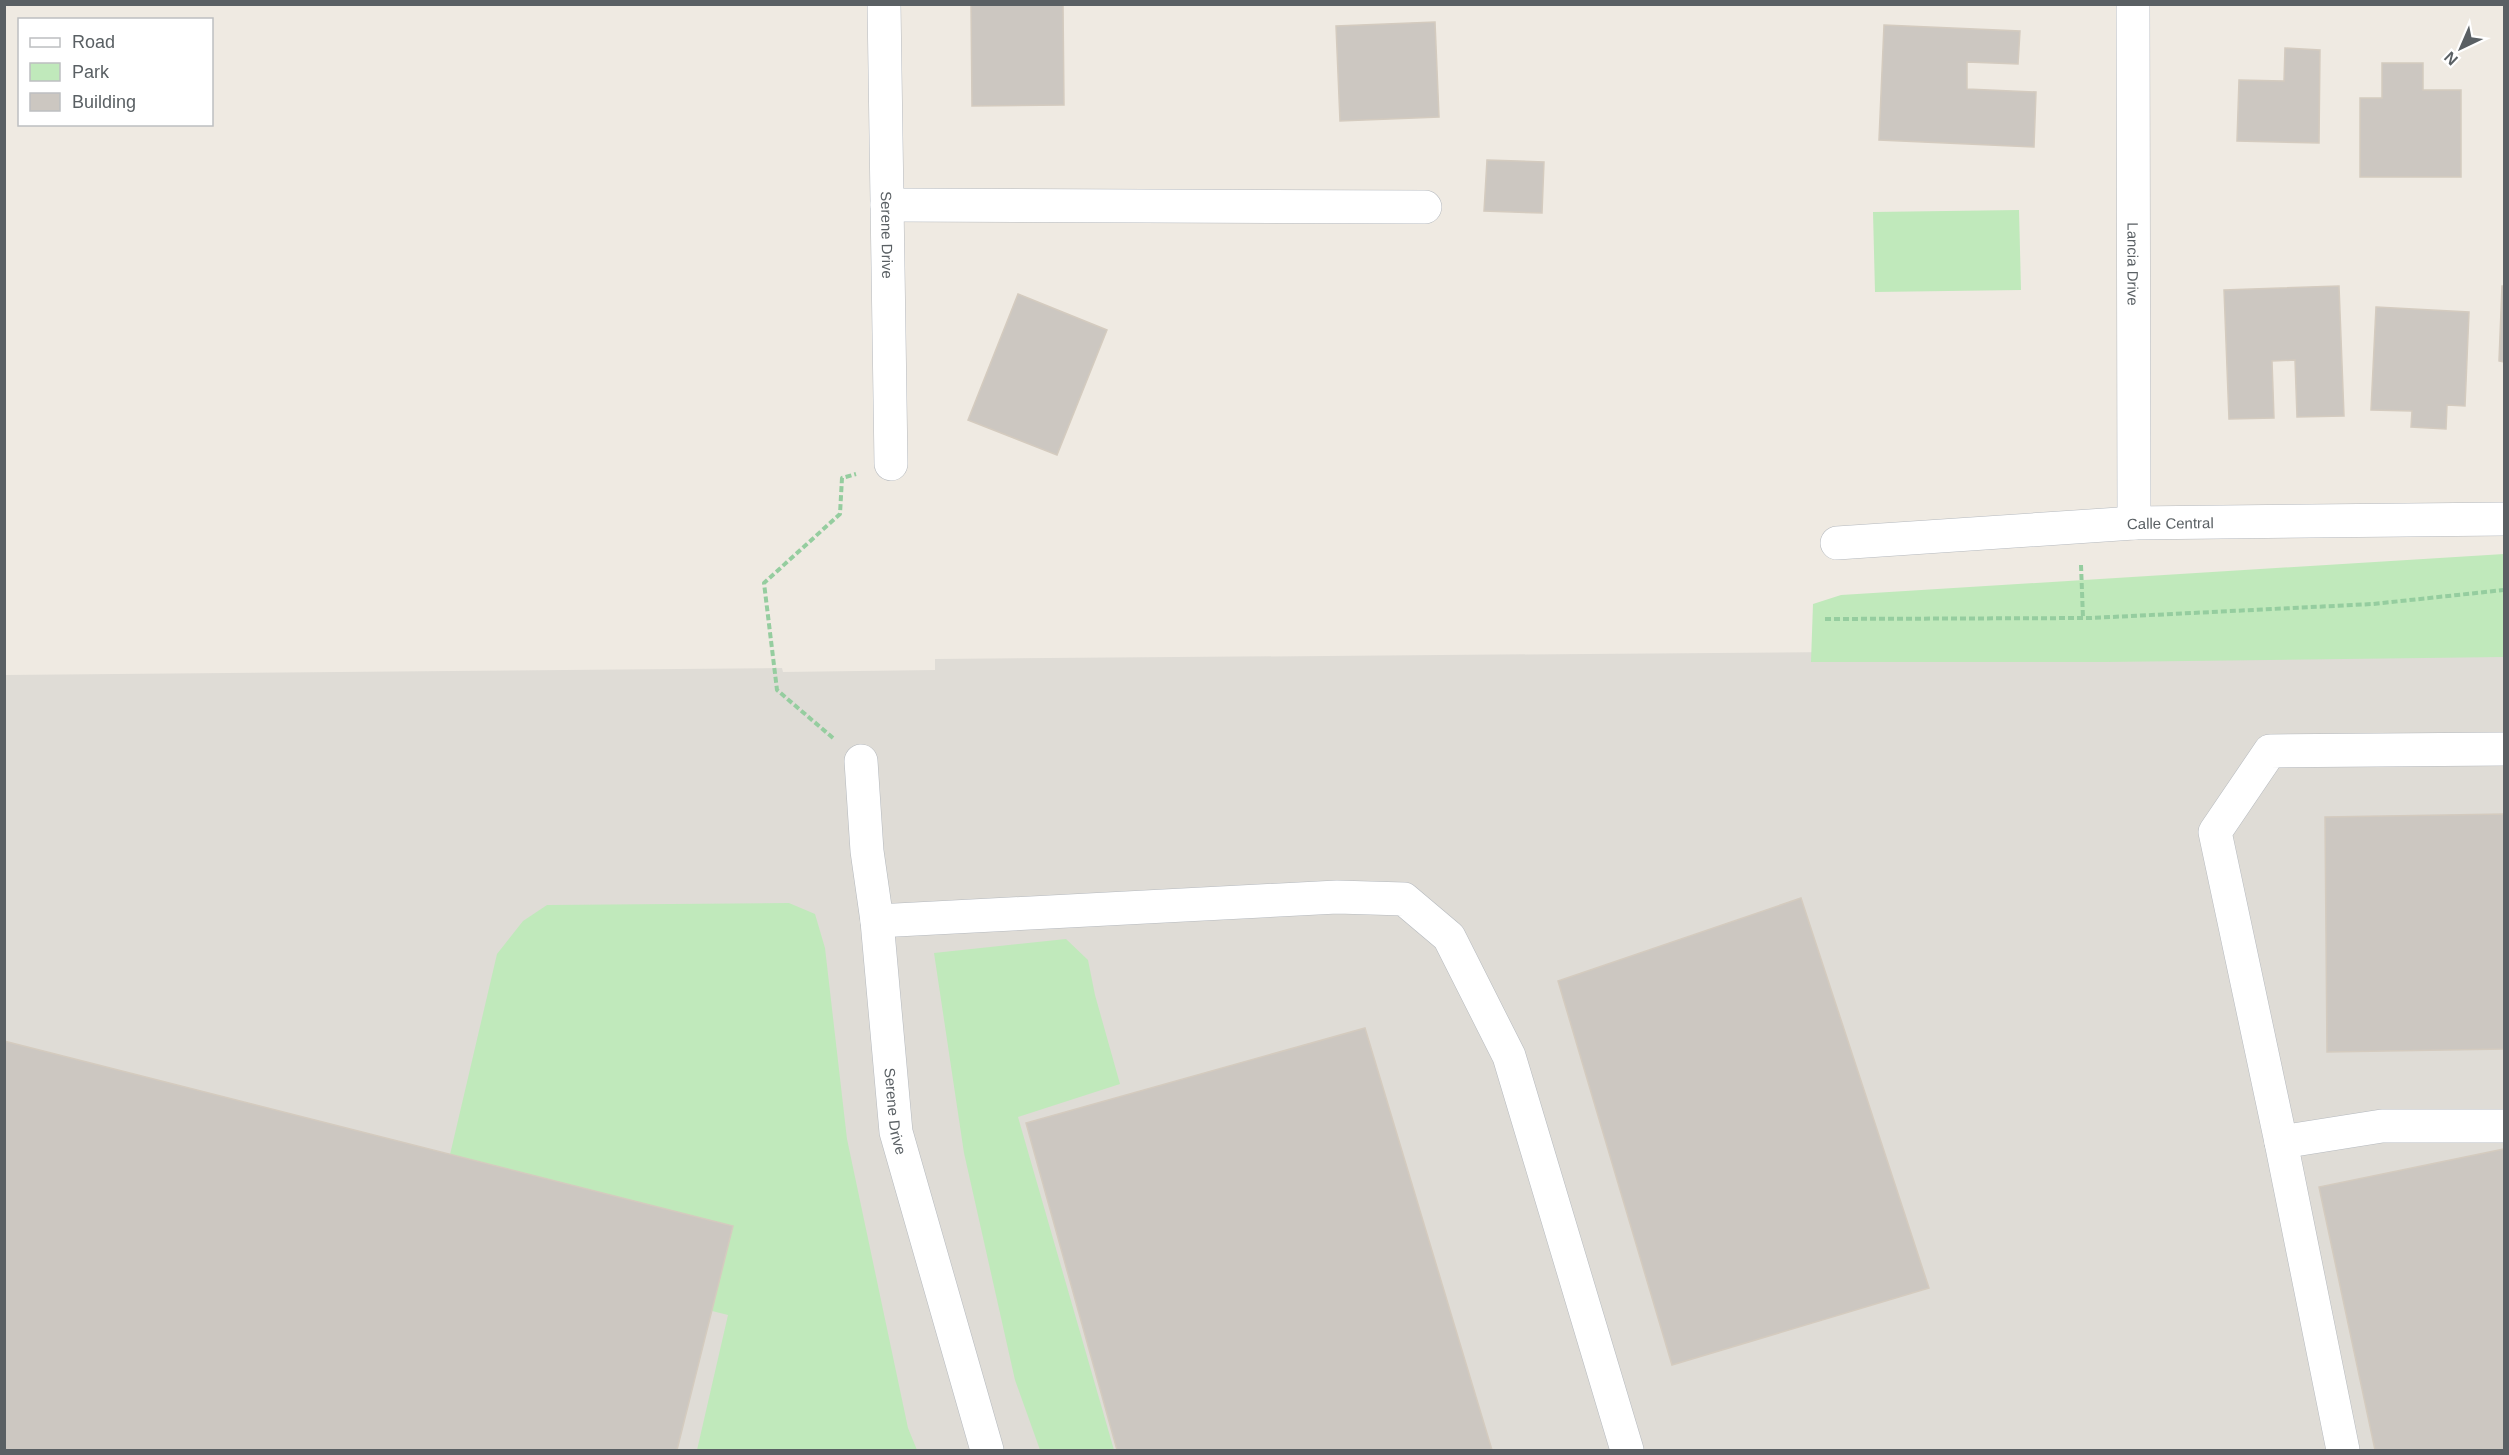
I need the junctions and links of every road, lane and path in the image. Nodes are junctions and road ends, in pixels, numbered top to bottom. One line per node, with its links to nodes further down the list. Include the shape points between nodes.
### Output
1 (884, 4): 3 (street, Serene Drive)
2 (2133, 4): 7 (street, Lancia Drive)
3 (887, 205): 4 (street); 5 (street, Serene Drive)
4 (1425, 207)
5 (891, 464): 14 (path, via 842,478 840,514 764,583 777,690)
6 (2505, 519): 7 (street, Calle Central)
7 (2134, 523): 8 (street, Calle Central)
8 (2080, 527): 9 (street, Calle Central); 11 (path)
9 (1837, 543)
10 (2505, 590): 11 (path, via 2373,604)
11 (2083, 618): 12 (path)
12 (1825, 619)
13 (2505, 749): 17 (street, via 2270,751 2215,832)
14 (861, 762): 15 (street, Serene Drive)
15 (877, 921): 18 (street, Serene Drive, via 896,1132); 19 (street, via 1336,897 1404,899 1449,937 1509,1056)
16 (2505, 1126): 17 (street, via 2382,1126)
17 (2281, 1142): 20 (street)
18 (987, 1450)
19 (1627, 1450)
20 (2343, 1450)

